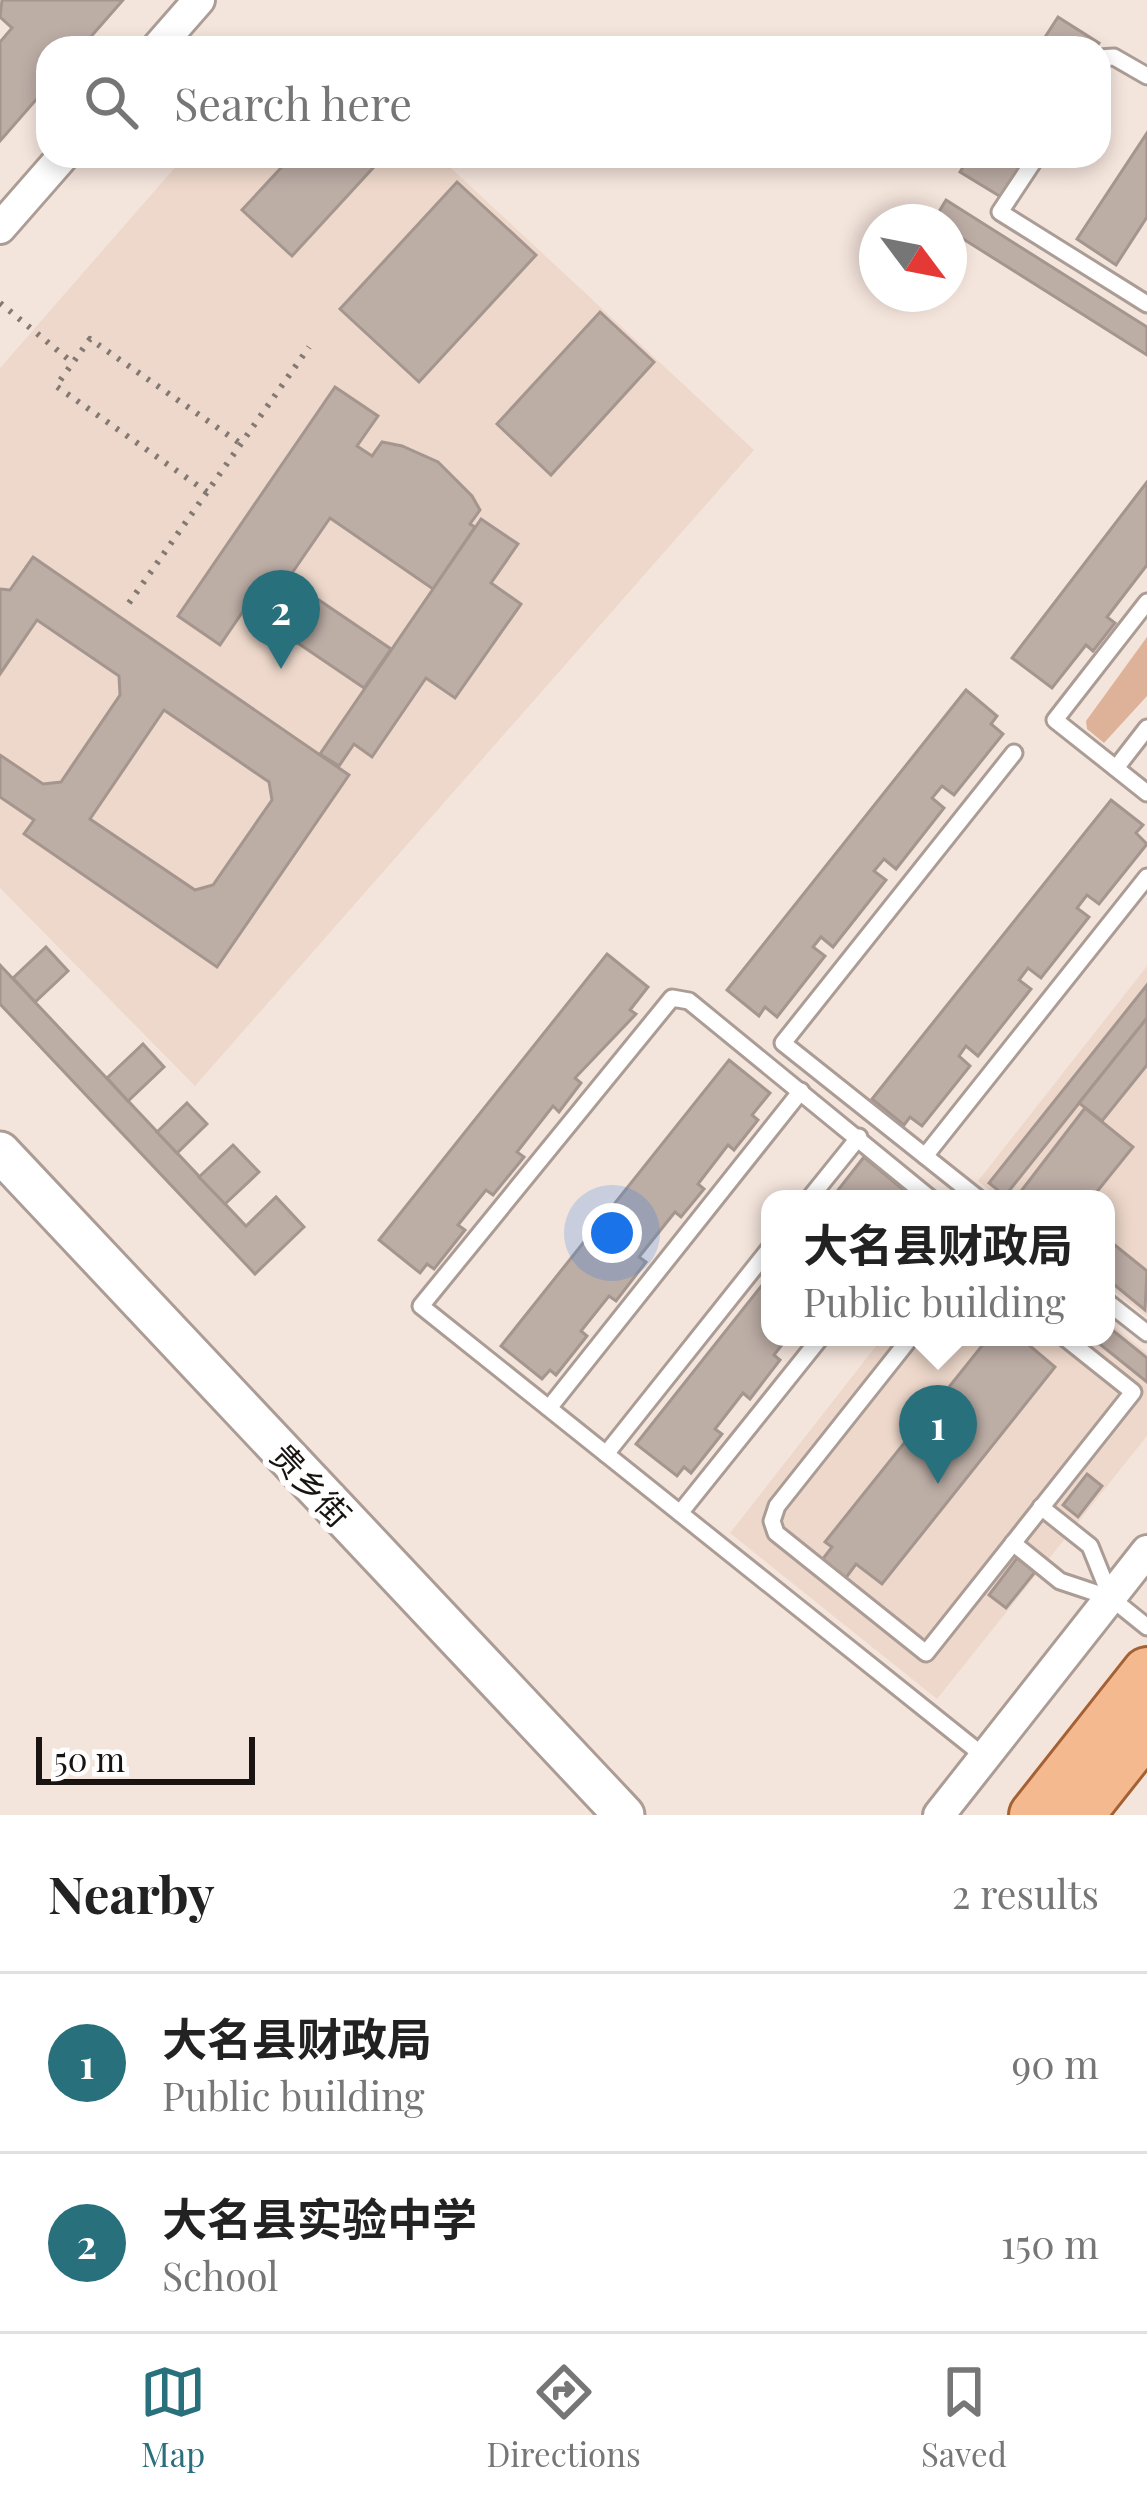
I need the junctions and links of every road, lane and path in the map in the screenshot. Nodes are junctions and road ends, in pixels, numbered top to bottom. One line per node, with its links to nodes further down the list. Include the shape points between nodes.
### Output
1 (200, 0): 2 (street)
2 (168, 36)
3 (1111, 57): 4 (lane)
4 (1147, 76)
5 (52, 168): 7 (street)
6 (1028, 168): 9 (lane, via 1000,212)
7 (0, 228)
8 (0, 303): 11 (path)
9 (1147, 304)
10 (308, 346): 12 (path)
11 (73, 363): 12 (path, via 90,339); 13 (path, via 56,386)
12 (241, 444): 13 (path)
13 (207, 492): 15 (path)
14 (1147, 602): 18 (lane, via 1055,720)
15 (129, 603)
16 (1147, 728): 18 (lane)
17 (1014, 753): 24 (lane, via 783,1043)
18 (1115, 768): 19 (lane)
19 (1147, 793)
20 (1147, 877): 24 (lane)
21 (801, 1091): 22 (lane); 34 (lane); 34 (lane, via 688,1001 673,998 421,1306)
22 (859, 1137): 25 (lane); 26 (lane)
23 (0, 1153): 45 (street, 贵乡街)
24 (925, 1156): 27 (lane)
25 (816, 1190)
26 (921, 1190)
27 (968, 1190)
28 (761, 1259): 35 (lane)
29 (1115, 1307): 30 (lane)
30 (1147, 1333)
31 (814, 1346): 37 (lane)
32 (904, 1346): 38 (lane, via 777,1506 776,1533 926,1653)
33 (1075, 1346): 36 (lane, via 1133,1392)
34 (549, 1408): 35 (lane)
35 (606, 1454): 37 (lane)
36 (1042, 1507): 38 (lane); 40 (lane, via 1090,1546)
37 (680, 1513): 44 (lane)
38 (1013, 1543): 40 (lane, via 1060,1580)
39 (1147, 1552): 40 (street)
40 (1111, 1598): 41 (lane); 44 (street)
41 (1147, 1627)
42 (1147, 1672): 47 (main road)
43 (1147, 1729): 48 (main road)
44 (985, 1757): 46 (street)
45 (624, 1815)
46 (939, 1815)
47 (1034, 1815)
48 (1079, 1815)

